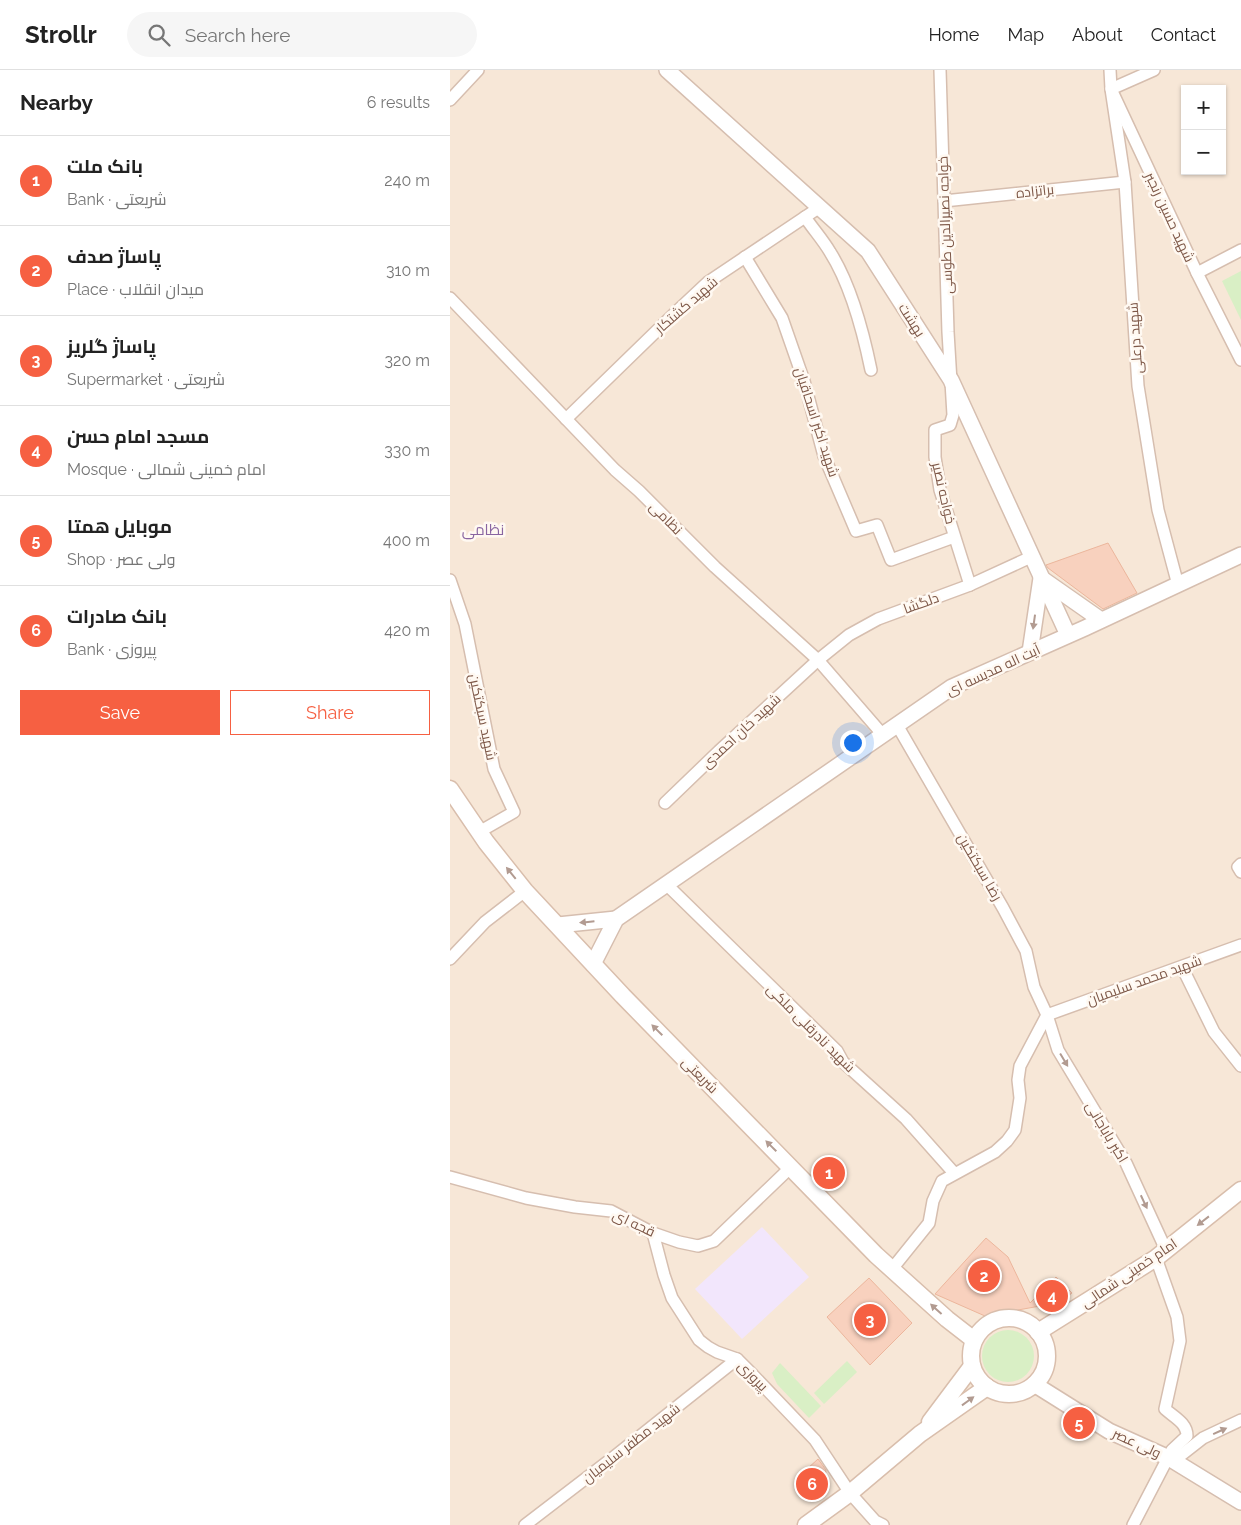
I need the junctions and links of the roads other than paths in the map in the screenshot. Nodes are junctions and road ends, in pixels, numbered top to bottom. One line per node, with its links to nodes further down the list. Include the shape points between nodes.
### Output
1 (478, 70): 7 (street)
2 (940, 70): 9 (street, خواجه نصیرالدین طوسی)
3 (1110, 70): 6 (street, شهید حسین رنجبر)
4 (1154, 70): 6 (street)
5 (672, 72): 10 (street, بهشت)
6 (1111, 89): 8 (street, شهید درعلی); 14 (street, شهید حسین رنجبر)
7 (450, 100)
8 (1125, 182): 9 (street, براتزاده); 26 (street, شهید درعلی, via 1138,386 1158,510)
9 (944, 201): 18 (street, خواجه نصیرالدین طوسی)
10 (820, 207): 11 (street, شهید کشتکار); 18 (street, بهشت, via 868,251)
11 (805, 217): 13 (street, شهید کشتکار); 17 (street, via 831,253 847,285)
12 (1241, 250): 14 (street)
13 (745, 257): 19 (street, شهید کشتکار, via 708,282); 20 (street, شهید اکبر اسحاقیان, via 782,318 804,381 824,456 856,531 877,525 891,560)
14 (1197, 273): 16 (street, شهید حسین رنجبر)
15 (450, 298): 19 (street, نظامی)
16 (1241, 360)
17 (871, 370)
18 (951, 380): 20 (street, خواجه نصیر, via 953,416 950,425 935,430 935,457 940,490); 22 (street, بهشت)
19 (566, 419): 30 (street, نظامی, via 715,567)
20 (954, 537): 25 (street, خواجه نصیر)
21 (1241, 555): 26 (street, آیت اله مدیسه ای)
22 (1031, 557): 23 (street, بهشت); 25 (street, دلگشا)
23 (1041, 578): 27 (street); 28 (street, بهشت); 29 (street, one-way to 29)
24 (450, 580): 35 (street, شهید سبکتکین, via 464,624 494,769 514,812)
25 (970, 585): 30 (street, دلگشا, via 878,619 849,634)
26 (1178, 585): 27 (street, آیت اله مدیسه ای)
27 (1101, 620): 28 (street, آیت اله مدیسه ای)
28 (1068, 635): 29 (street, آیت اله مدیسه ای)
29 (1030, 652): 31 (street, آیت اله مدیسه ای, via 952,687)
30 (818, 660): 32 (street, نظامی); 34 (street, شهید خان احمدی)
31 (897, 725): 32 (street, آیت اله مدیسه ای); 46 (street, رضا سبکتکین, via 1026,951 1034,987)
32 (883, 735): 38 (street, آیت اله مدیسه ای)
33 (451, 797): 35 (main road, شریعتی)
34 (665, 803)
35 (479, 832): 39 (main road, شریعتی, one-way to 35)
36 (1241, 864): 37 (street, via 1238,867)
37 (1241, 872)
38 (666, 884): 40 (street, آیت اله مدیسه ای); 49 (street, شهید نادرقلی ملکی, via 837,1050 844,1062 906,1119)
39 (525, 891): 41 (main road, شریعتی); 43 (street, via 485,922)
40 (616, 919): 41 (street, one-way to 41); 44 (street)
41 (558, 925): 44 (main road, شریعتی)
42 (1241, 945): 45 (street, شهید محمد سلیمیان)
43 (450, 959)
44 (593, 964): 48 (main road, شریعتی, one-way to 44)
45 (1182, 967): 46 (street, شهید محمد سلیمیان); 47 (street, via 1214,1032)
46 (1047, 1015): 49 (street, via 1020,1066 1015,1130 995,1152); 53 (street, اکبر باباجانی, one-way to 53, via 1058,1050 1126,1163)
47 (1241, 1066)
48 (791, 1167): 52 (street, قجه ای, via 714,1241 698,1246); 54 (main road, شریعتی)
49 (954, 1173): 54 (street, via 942,1181 933,1201 929,1223)
50 (450, 1176): 52 (street, قجه ای, via 526,1198 611,1211)
51 (1241, 1190): 53 (main road, امام خمینی شمالی, one-way to 53)
52 (653, 1233): 57 (street, پیروزی, via 672,1298 699,1340 717,1352)
53 (1161, 1254): 55 (main road, امام خمینی شمالی); 62 (street, اکبر باباجانی, via 1180,1341 1165,1409)
54 (892, 1269): 56 (main road, شریعتی, one-way to 54)
55 (1038, 1332): 56 (main road, via 1017,1319 1004,1318 981,1330); 59 (main road, via 1047,1353 1042,1375)
56 (974, 1340): 58 (main road)
57 (737, 1359): 66 (street, پیروزی, via 815,1440); 68 (street, شهید مظفر سلیمیان)
58 (972, 1366): 60 (main road); 63 (main road)
59 (1034, 1384): 60 (main road, via 1011,1394); 65 (street, ولی عصر, via 1109,1430)
60 (987, 1387): 63 (main road, one-way to 60)
61 (1241, 1420): 64 (street, one-way to 61)
62 (1187, 1430): 64 (street); 65 (street, via 1187,1436 1172,1450)
63 (920, 1434): 66 (main road)
64 (1203, 1438): 65 (street, via 1180,1456)
65 (1169, 1458): 67 (street, ولی عصر); 71 (street)
66 (850, 1493): 69 (main road); 70 (street, پیروزی, via 874,1521)
67 (1241, 1502)
68 (525, 1525)
69 (806, 1525)
70 (883, 1525)
71 (1133, 1525)

